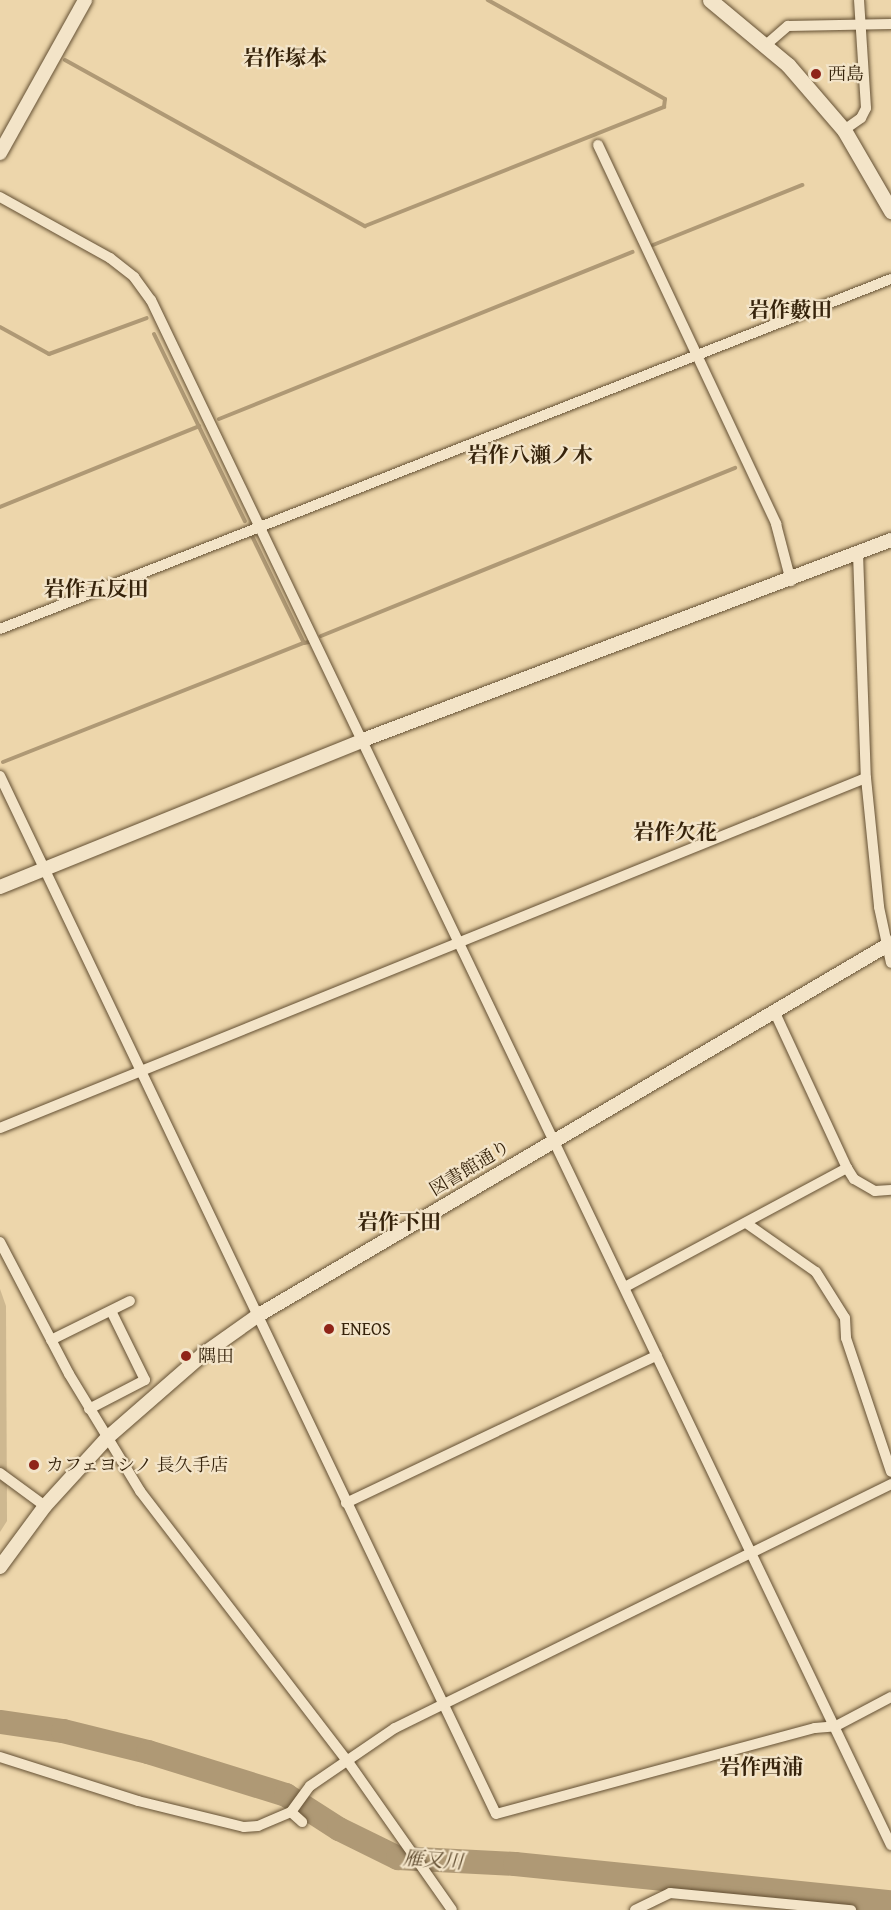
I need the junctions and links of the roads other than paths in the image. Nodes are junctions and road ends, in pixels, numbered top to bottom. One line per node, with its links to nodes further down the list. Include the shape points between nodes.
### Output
1 (85, 0): 9 (street)
2 (710, 0): 6 (main road)
3 (859, 0): 5 (street)
4 (891, 24): 5 (street)
5 (862, 27): 6 (street, via 788,26); 7 (street, via 866,108 861,118)
6 (767, 44): 7 (main road)
7 (844, 130): 11 (main road)
8 (598, 145): 13 (street)
9 (0, 153)
10 (0, 197): 14 (street, via 110,258 134,277 151,300 184,364)
11 (891, 211)
12 (891, 279): 13 (street)
13 (698, 356): 14 (street); 17 (street, via 776,524)
14 (259, 524): 18 (street); 19 (street)
15 (891, 540): 16 (street)
16 (858, 553): 17 (street); 21 (street)
17 (790, 580): 19 (street)
18 (0, 629)
19 (363, 740): 22 (street); 24 (street)
20 (0, 776): 22 (street)
21 (867, 778): 24 (street); 25 (street, via 879,907)
22 (45, 869): 23 (street); 28 (street)
23 (0, 887)
24 (459, 941): 28 (street); 30 (street)
25 (890, 944): 26 (street); 27 (street, 図書館通り)
26 (891, 963)
27 (775, 1013): 30 (street, 図書館通り); 31 (street)
28 (141, 1069): 29 (street); 38 (street)
29 (0, 1128)
30 (555, 1139): 35 (street); 38 (street, 図書館通り)
31 (848, 1168): 32 (street, via 854,1179 875,1191); 33 (street)
32 (891, 1191)
33 (746, 1223): 35 (street); 43 (street, via 816,1272 845,1318 846,1338)
34 (0, 1242): 39 (street)
35 (625, 1287): 40 (street)
36 (130, 1301): 37 (street)
37 (111, 1311): 39 (street); 41 (street, via 145,1380)
38 (257, 1316): 42 (street, 図書館通り, via 160,1389); 46 (street)
39 (51, 1340): 41 (street)
40 (657, 1355): 46 (street); 48 (street)
41 (89, 1409): 42 (street)
42 (107, 1438): 47 (street, 図書館通り); 54 (street, via 162,1523)
43 (891, 1472)
44 (0, 1473): 47 (street)
45 (891, 1484): 48 (street)
46 (346, 1503): 51 (street)
47 (45, 1506): 49 (street, 図書館通り)
48 (751, 1553): 51 (street); 52 (street)
49 (0, 1567)
50 (891, 1696): 52 (street)
51 (443, 1703): 52 (street, via 496,1814 815,1728); 54 (street)
52 (836, 1726): 57 (street)
53 (0, 1757): 55 (street, via 138,1801 244,1827 258,1826)
54 (346, 1759): 55 (street, via 303,1795); 58 (street)
55 (292, 1811): 56 (street)
56 (302, 1822)
57 (891, 1845)
58 (452, 1910)
59 (635, 1910): 60 (street, via 670,1893)
60 (851, 1910)

